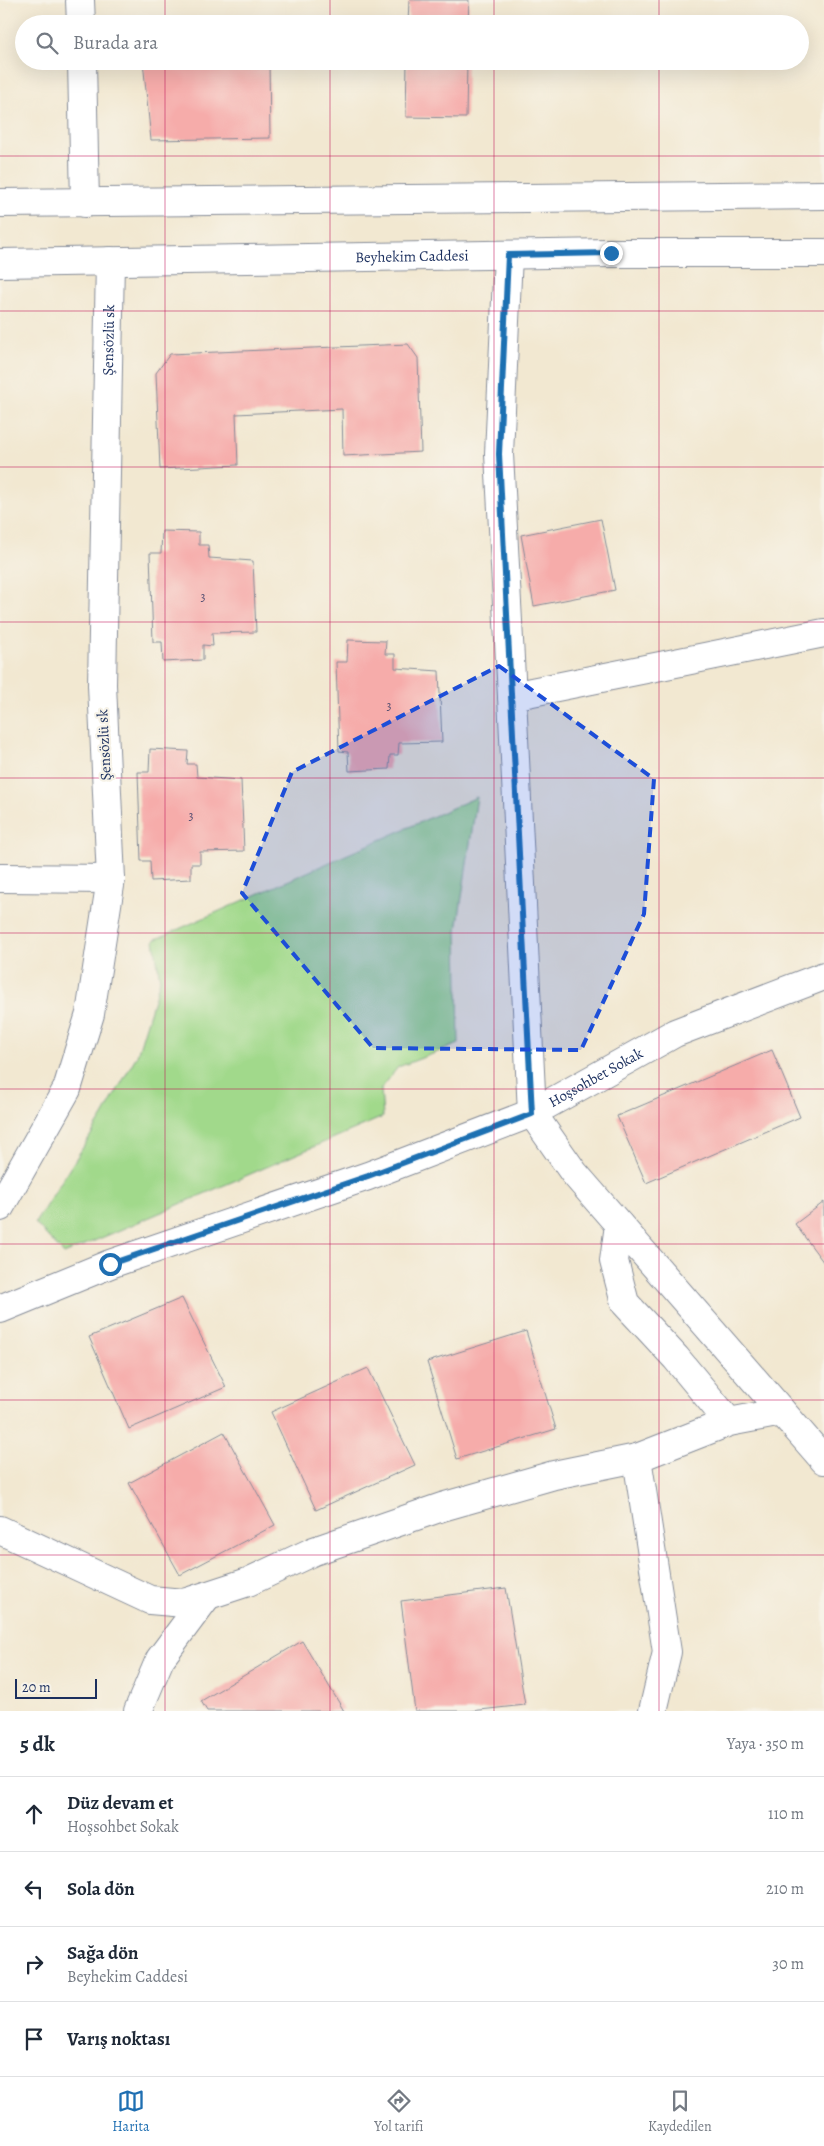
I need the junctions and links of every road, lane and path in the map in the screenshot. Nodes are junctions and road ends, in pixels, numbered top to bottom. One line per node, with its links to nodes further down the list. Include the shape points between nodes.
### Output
1 (80, 0): 2 (street)
2 (81, 15)
3 (82, 70): 5 (street)
4 (824, 195): 5 (street)
5 (85, 203): 6 (street)
6 (0, 204)
7 (824, 253): 8 (street, Beyhekim Caddesi)
8 (508, 255): 9 (street, Beyhekim Caddesi); 12 (street, via 499,454)
9 (110, 261): 10 (street, Beyhekim Caddesi); 14 (street, Şensözlü sk, via 102,685)
10 (0, 262)
11 (824, 633): 12 (street)
12 (512, 696): 16 (street)
13 (0, 878): 14 (street)
14 (111, 878): 17 (street, Şensözlü sk, via 90,1014 67,1090)
15 (824, 976): 16 (street, Hoşsohbet Sokak, via 675,1033)
16 (532, 1114): 18 (street, via 574,1173); 19 (street, Hoşsohbet Sokak, via 368,1176 110,1264)
17 (0, 1208)
18 (619, 1225): 20 (street); 21 (street, via 614,1261 625,1303)
19 (0, 1309)
20 (782, 1412): 21 (street); 23 (street)
21 (729, 1422): 22 (street)
22 (637, 1458): 25 (street, via 554,1475 442,1507 314,1551 248,1582); 27 (street, via 667,1652)
23 (824, 1460)
24 (0, 1530): 25 (street, via 150,1600 184,1603)
25 (207, 1596): 26 (street, via 160,1659)
26 (138, 1711)
27 (653, 1711)

